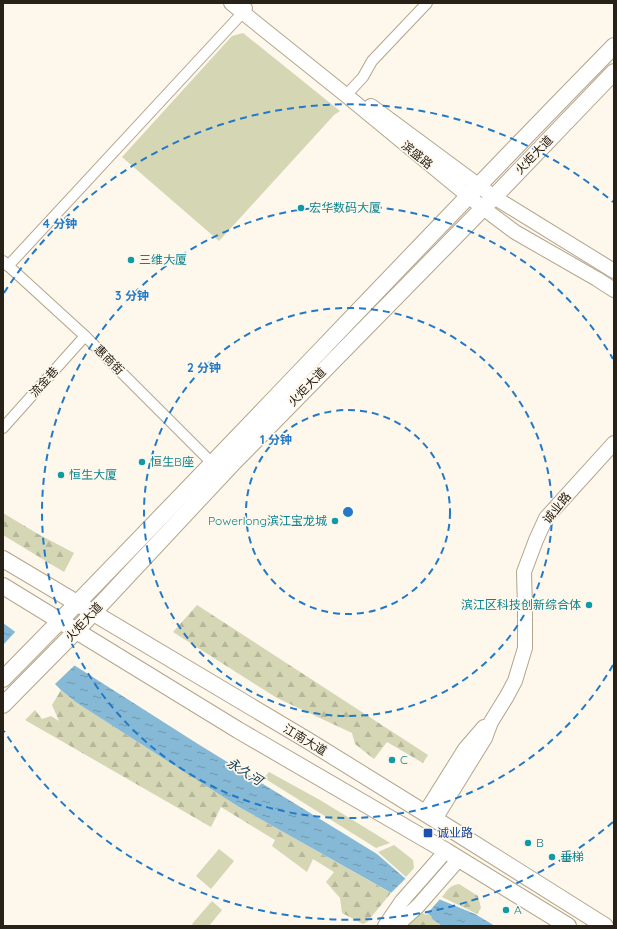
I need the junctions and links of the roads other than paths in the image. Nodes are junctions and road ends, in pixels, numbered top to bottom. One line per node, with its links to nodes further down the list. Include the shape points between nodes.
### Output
1 (231, 3): 3 (main road, 滨盛路)
2 (427, 3): 6 (street, via 372,61 363,77)
3 (243, 8): 6 (main road, 滨盛路); 7 (main road, 滨盛路, via 347,96); 9 (street)
4 (614, 46): 7 (main road, 火炬大道)
5 (614, 72): 8 (main road, 火炬大道)
6 (350, 90): 7 (main road, 滨盛路)
7 (472, 191): 8 (main road, 滨盛路); 15 (main road, 火炬大道)
8 (488, 203): 10 (main road, 滨盛路); 11 (main road, 滨盛路, via 515,232); 19 (main road, 火炬大道, via 232,464)
9 (6, 264): 12 (street, 惠商街)
10 (614, 271)
11 (614, 290)
12 (85, 336): 13 (street, 流金巷); 15 (street, 惠商街)
13 (3, 428)
14 (614, 443): 24 (main road, 诚业路, via 546,518 524,572 525,648 515,681 490,722 485,738)
15 (212, 464): 18 (main road, 火炬大道)
16 (3, 559): 18 (main road, 江南大道)
17 (3, 586): 20 (main road, 江南大道)
18 (76, 604): 19 (main road, 江南大道); 20 (main road, 火炬大道)
19 (93, 613): 21 (main road, 火炬大道); 24 (main road, 江南大道)
20 (59, 620): 21 (main road, 江南大道); 22 (main road, 火炬大道)
21 (76, 631): 23 (main road, 火炬大道); 25 (main road, 江南大道, via 245,734)
22 (6, 675)
23 (3, 705)
24 (430, 816): 29 (main road, 江南大道)
25 (453, 855): 26 (main road, via 442,878); 27 (main road, via 430,869 396,908); 28 (main road, 江南大道)
26 (398, 925)
27 (385, 926)
28 (568, 926)
29 (605, 926)

